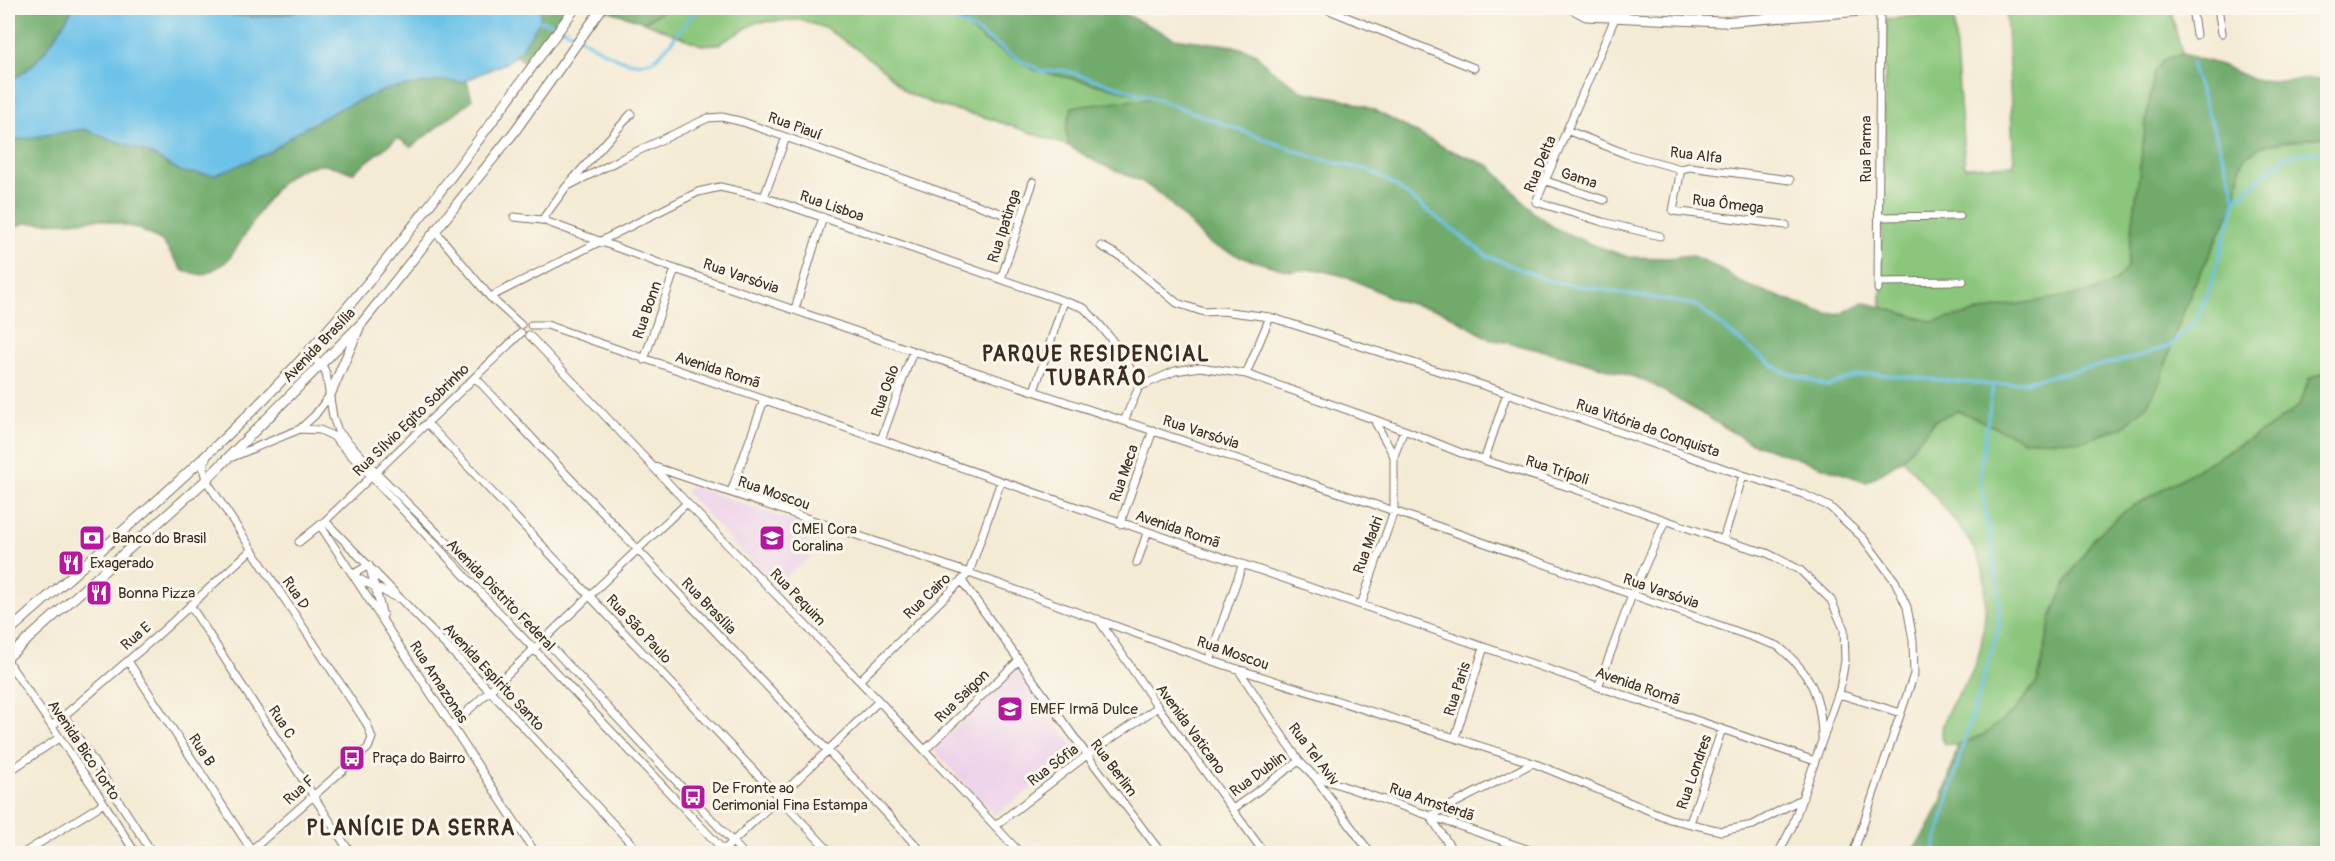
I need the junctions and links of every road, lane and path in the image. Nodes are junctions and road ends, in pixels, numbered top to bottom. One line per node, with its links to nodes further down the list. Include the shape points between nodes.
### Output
1 (575, 8): 48 (street, Avenida Brasília, via 444,187)
2 (602, 8): 33 (street, Avenida Brasília, via 515,131)
3 (1324, 8): 15 (street)
4 (1571, 8): 11 (street, via 1586,16)
5 (1779, 8): 12 (street)
6 (1899, 8): 9 (street)
7 (2192, 8): 14 (street)
8 (2218, 8): 13 (street)
9 (1880, 9): 10 (street); 29 (street, Rua Parma)
10 (1819, 11): 12 (street)
11 (1615, 18): 12 (street, via 1722,22); 17 (street, Rua Delta)
12 (1776, 18)
13 (2222, 33)
14 (2196, 36)
15 (1474, 68)
16 (631, 114): 23 (street)
17 (1569, 130): 19 (street, Rua Alfa, via 1626,154); 21 (street, Rua Delta)
18 (786, 137): 23 (street, Rua Piauí, via 716,117); 24 (street); 31 (street, Rua Piauí)
19 (1681, 169): 20 (street, Rua Alfa); 32 (street, Rua Ômega, via 1673,211)
20 (1790, 180)
21 (1546, 181): 25 (street, Gama); 34 (street, Rua Delta, via 1536,202)
22 (1033, 182): 31 (street, Rua Ipatinga)
23 (566, 187): 30 (street)
24 (764, 197): 28 (street, Rua Lisboa); 35 (street, Rua Lisboa, via 712,188)
25 (1604, 200)
26 (1960, 216): 29 (street)
27 (514, 217): 30 (street, Rua Varsóvia)
28 (823, 217): 38 (street, Rua Lisboa); 42 (street)
29 (1879, 217): 39 (street, Rua Parma, via 1878,285)
30 (542, 220): 35 (street, Rua Varsóvia)
31 (1020, 220): 38 (street, Rua Ipatinga)
32 (1786, 225)
33 (436, 232): 40 (street, Rua Pequim); 44 (street, Avenida Brasília)
34 (1660, 236)
35 (599, 240): 37 (street, Rua Varsóvia); 40 (street, Rua Lisboa)
36 (1101, 246): 43 (street, Rua Vitória da Conquista, via 1123,258 1177,303 1204,312)
37 (675, 268): 42 (street, Rua Varsóvia); 47 (street, Rua Bonn)
38 (1001, 279): 41 (street, Rua Lisboa)
39 (1963, 281)
40 (490, 297): 45 (street, Rua Pequim)
41 (1064, 301): 52 (street, Rua Lisboa, via 1084,308 1104,327); 53 (street)
42 (795, 309): 46 (street, Rua Varsóvia)
43 (1270, 316): 50 (street); 54 (street, Rua Vitória da Conquista)
44 (362, 323): 49 (street, Avenida Brasília); 55 (street)
45 (524, 331): 47 (street, Avenida Romã, via 533,330 531,325 547,326); 51 (street, Rua Sílvio Egito Sobrinho); 68 (street, Rua Pequim)
46 (913, 351): 53 (street, Rua Varsóvia); 63 (street, Rua Oslo)
47 (644, 360): 56 (street, Avenida Romã)
48 (300, 361): 49 (street, via 314,359); 64 (street, Avenida Brasília)
49 (322, 365): 55 (street, Avenida Distrito Federal); 66 (street, Avenida Brasília)
50 (1246, 374): 52 (street, Rua Trípoli, via 1200,367 1174,371); 57 (street, Rua Trípoli)
51 (475, 377): 59 (street, Rua Sílvio Egito Sobrinho); 83 (street, Rua Brasília)
52 (1139, 387): 58 (street)
53 (1034, 391): 58 (street, Rua Varsóvia)
54 (1507, 393): 67 (street); 70 (street, Rua Vitória da Conquista)
55 (330, 395): 60 (street); 69 (street, Avenida Distrito Federal, via 338,431)
56 (764, 400): 63 (street, Avenida Romã); 73 (street)
57 (1374, 420): 62 (street, Rua Trípoli); 65 (street, Rua Madri)
58 (1124, 421): 61 (street, Rua Varsóvia)
59 (428, 424): 69 (street, Rua Sílvio Egito Sobrinho); 91 (street, Rua São Paulo)
60 (300, 429): 66 (street); 69 (street, Avenida Distrito Federal, via 327,432)
61 (1153, 430): 75 (street, Rua Varsóvia); 78 (street, Rua Meca)
62 (1404, 430): 65 (street, Rua Madri); 67 (street, Rua Trípoli)
63 (881, 440): 72 (street, Avenida Romã)
64 (210, 452): 71 (street, via 202,467); 98 (street, Avenida Brasília)
65 (1394, 456): 75 (street, Rua Madri)
66 (228, 459): 71 (street, Avenida Brasília)
67 (1484, 461): 76 (street, Rua Trípoli)
68 (652, 466): 73 (street, Rua Moscou); 74 (street, Rua Pequim)
69 (373, 475): 77 (street, Rua Sílvio Egito Sobrinho); 99 (street, Avenida Distrito Federal); 101 (street, Avenida Distrito Federal)
70 (1743, 475): 80 (street); 114 (street, Rua Vitória da Conquista, via 1830,507 1863,538 1895,581 1907,607 1913,640 1914,674)
71 (206, 480): 82 (street, Rua D); 102 (street, Avenida Brasília)
72 (1001, 481): 78 (street, Avenida Romã); 87 (street, Rua Cairo)
73 (731, 492): 87 (street, Rua Moscou)
74 (687, 503): 83 (street); 108 (street, Rua Pequim)
75 (1394, 511): 92 (street, Rua Varsóvia); 95 (street, Rua Madri)
76 (1665, 521): 80 (street, Rua Trípoli); 92 (street)
77 (322, 523): 81 (street, Rua Sílvio Egito Sobrinho); 85 (street, Avenida Espírito Santo); 88 (street, Rua Amazonas)
78 (1120, 524): 79 (street, Avenida Romã)
79 (1147, 533): 84 (street); 86 (street, Avenida Romã)
80 (1723, 540): 111 (street, Rua Trípoli, via 1767,553 1800,570 1831,600 1844,629 1845,660)
81 (299, 542)
82 (251, 550): 94 (street, Rua E); 122 (street, Rua D, via 367,724 372,738)
83 (636, 550): 91 (street); 123 (street, Rua Brasília)
84 (1137, 563)
85 (369, 565): 88 (street); 90 (street); 93 (street, Avenida Espírito Santo)
86 (1242, 566): 95 (street, Avenida Romã); 103 (street)
87 (969, 573): 89 (street, Rua Cairo); 96 (street, Rua Moscou)
88 (355, 577): 90 (street); 97 (street, Rua Amazonas)
89 (962, 581): 105 (street, Rua Berlim); 108 (street, Rua Cairo)
90 (374, 586): 93 (street); 97 (street)
91 (589, 595): 99 (street); 132 (street, Rua São Paulo)
92 (1632, 595): 109 (street); 119 (street, Rua Varsóvia, via 1778,646 1810,681 1819,707)
93 (404, 602): 110 (street, Avenida Espírito Santo)
94 (190, 605): 104 (street, Rua E); 131 (street, Rua C)
95 (1360, 605): 100 (street, Avenida Romã)
96 (1098, 619): 103 (street, Rua Moscou); 113 (street, Avenida Vaticano)
97 (385, 624): 116 (street, Rua Amazonas)
98 (8, 632)
99 (544, 639): 101 (street); 139 (street, Avenida Distrito Federal)
100 (1484, 647): 109 (street, Avenida Romã); 121 (street, Rua Paris)
101 (535, 649): 110 (street); 141 (street, Avenida Distrito Federal)
102 (8, 657)
103 (1209, 660): 107 (street, Rua Moscou)
104 (128, 661): 115 (street, Rua E); 140 (street, Rua B)
105 (1018, 661): 124 (street, Rua Saigon); 125 (street, Rua Berlim)
106 (8, 662): 117 (street, Avenida Bico Torto)
107 (1238, 669): 121 (street, Rua Moscou); 126 (street, Rua Tel Aviv)
108 (860, 680): 112 (street, Rua Pequim)
109 (1598, 687): 118 (street, Avenida Romã)
110 (490, 691): 116 (street); 147 (street, Avenida Espírito Santo)
111 (1839, 694): 114 (street); 119 (street, Rua Trípoli)
112 (879, 701): 123 (street); 124 (street, Rua Pequim)
113 (1158, 707): 125 (street, Rua Sófia); 135 (street, Avenida Vaticano)
114 (1901, 713): 158 (street, Rua Vitória da Conquista)
115 (65, 717): 117 (street, Rua E); 144 (street)
116 (452, 725): 146 (street, Rua Amazonas)
117 (52, 726): 120 (street, Avenida Bico Torto)
118 (1722, 729): 127 (street, Avenida Romã); 137 (street, Rua Londres)
119 (1822, 737): 127 (street, Rua Trípoli)
120 (59, 738): 129 (street); 134 (street, Avenida Bico Torto)
121 (1455, 738): 128 (street, Rua Moscou)
122 (368, 748): 131 (street, Rua F)
123 (828, 750): 132 (street); 150 (street, Rua Brasília)
124 (925, 750): 138 (street, Rua Pequim)
125 (1087, 755): 138 (street, Rua Sófia); 152 (street, Rua Berlim)
126 (1299, 761): 130 (street, Rua Tel Aviv); 135 (street, Rua Dublin)
127 (1815, 761): 133 (street)
128 (1533, 763): 136 (street); 137 (street, Rua Moscou)
129 (8, 772)
130 (1314, 776): 136 (street, Rua Amsterdã); 154 (street, Rua Tel Aviv)
131 (313, 795): 140 (street, Rua F); 145 (street, Rua C)
132 (778, 797): 139 (street); 149 (street, Rua São Paulo)
133 (1803, 798): 137 (street, Rua Moscou, via 1753,825 1720,831); 157 (street)
134 (104, 803): 142 (street); 143 (street, Avenida Bico Torto)
135 (1233, 809): 153 (street, Avenida Vaticano)
136 (1430, 816): 155 (street); 156 (street, Rua Amsterdã)
137 (1690, 824)
138 (996, 825): 151 (street, Rua Pequim)
139 (732, 842): 141 (street); 148 (street, Avenida Distrito Federal)
140 (251, 852)
141 (724, 852)
142 (22, 854)
143 (136, 854)
144 (153, 854)
145 (351, 854)
146 (536, 854)
147 (641, 854)
148 (744, 854)
149 (832, 854)
150 (924, 854)
151 (1021, 854)
152 (1162, 854)
153 (1265, 854)
154 (1371, 854)
155 (1455, 854)
156 (1541, 854)
157 (1779, 854)
158 (1853, 854)

